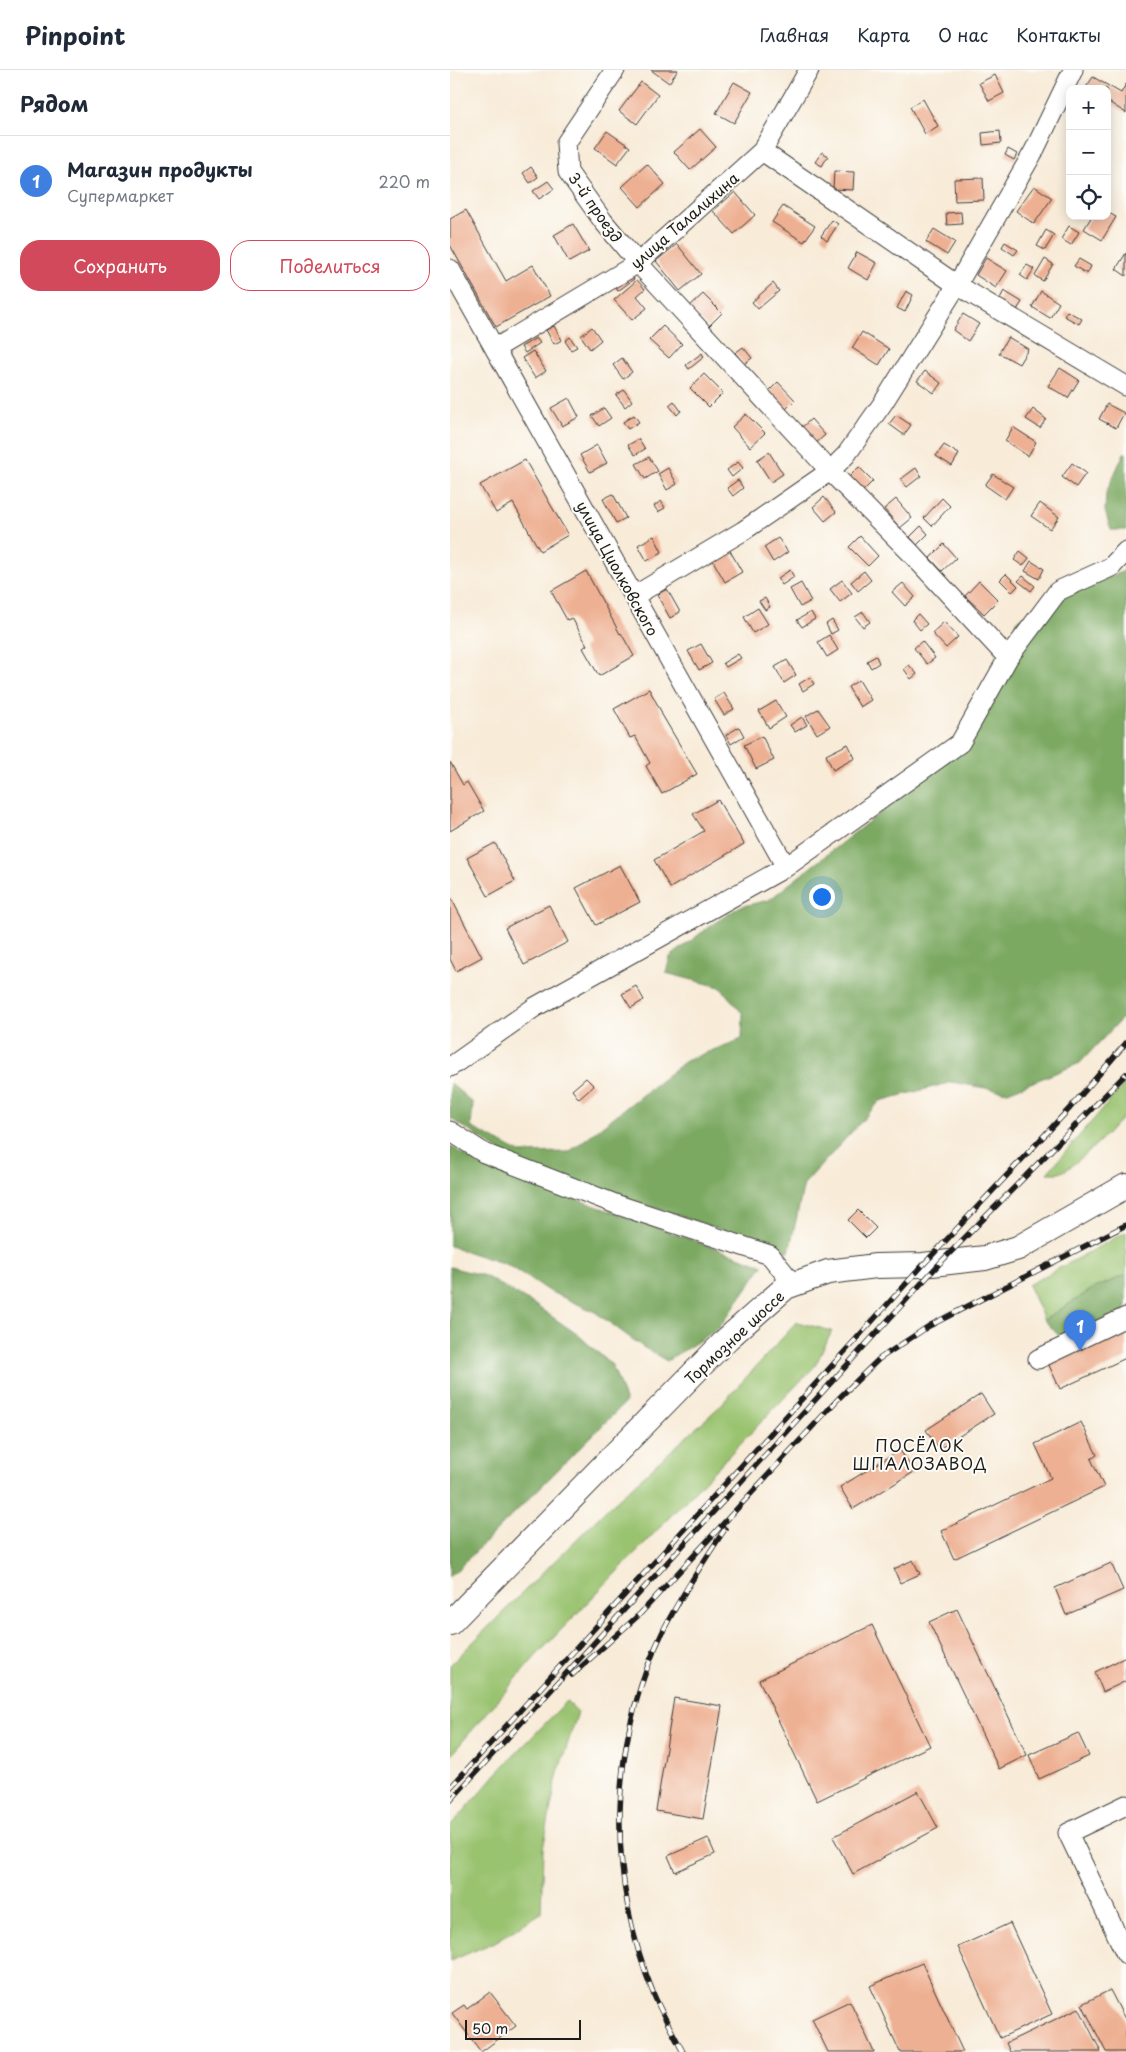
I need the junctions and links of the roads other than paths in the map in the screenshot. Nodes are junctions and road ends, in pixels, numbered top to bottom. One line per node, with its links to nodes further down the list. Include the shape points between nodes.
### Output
1 (614, 70): 5 (street, 3-й проезд, via 566,143 568,172)
2 (809, 70): 4 (street, улица Талалихина)
3 (1073, 70): 7 (street, via 1034,151)
4 (762, 151): 5 (street, улица Талалихина); 7 (street)
5 (638, 264): 8 (street, улица Талалихина); 10 (street, 3-й проезд)
6 (450, 269): 8 (street, улица Циолковского)
7 (957, 284): 9 (street); 10 (street, via 883,403 846,455)
8 (496, 348): 12 (street, улица Циолковского)
9 (1126, 386)
10 (830, 470): 12 (street, via 743,532); 13 (street, 3-й проезд)
11 (1126, 551): 13 (street, via 1111,567 1058,591)
12 (634, 596): 14 (street, улица Циолковского)
13 (1008, 658): 14 (street, via 960,743)
14 (786, 867): 15 (street, via 535,1007)
15 (450, 1067)
16 (450, 1131): 18 (street, via 484,1153 618,1205 770,1255)
17 (1126, 1186): 18 (street, Тормозное шоссе, via 1005,1253 940,1263 828,1272)
18 (793, 1284): 21 (street, Тормозное шоссе, via 728,1338)
19 (1126, 1318): 20 (street)
20 (1038, 1359)
21 (450, 1623)
22 (1126, 1806): 23 (street, via 1068,1832)
23 (1126, 1954)

